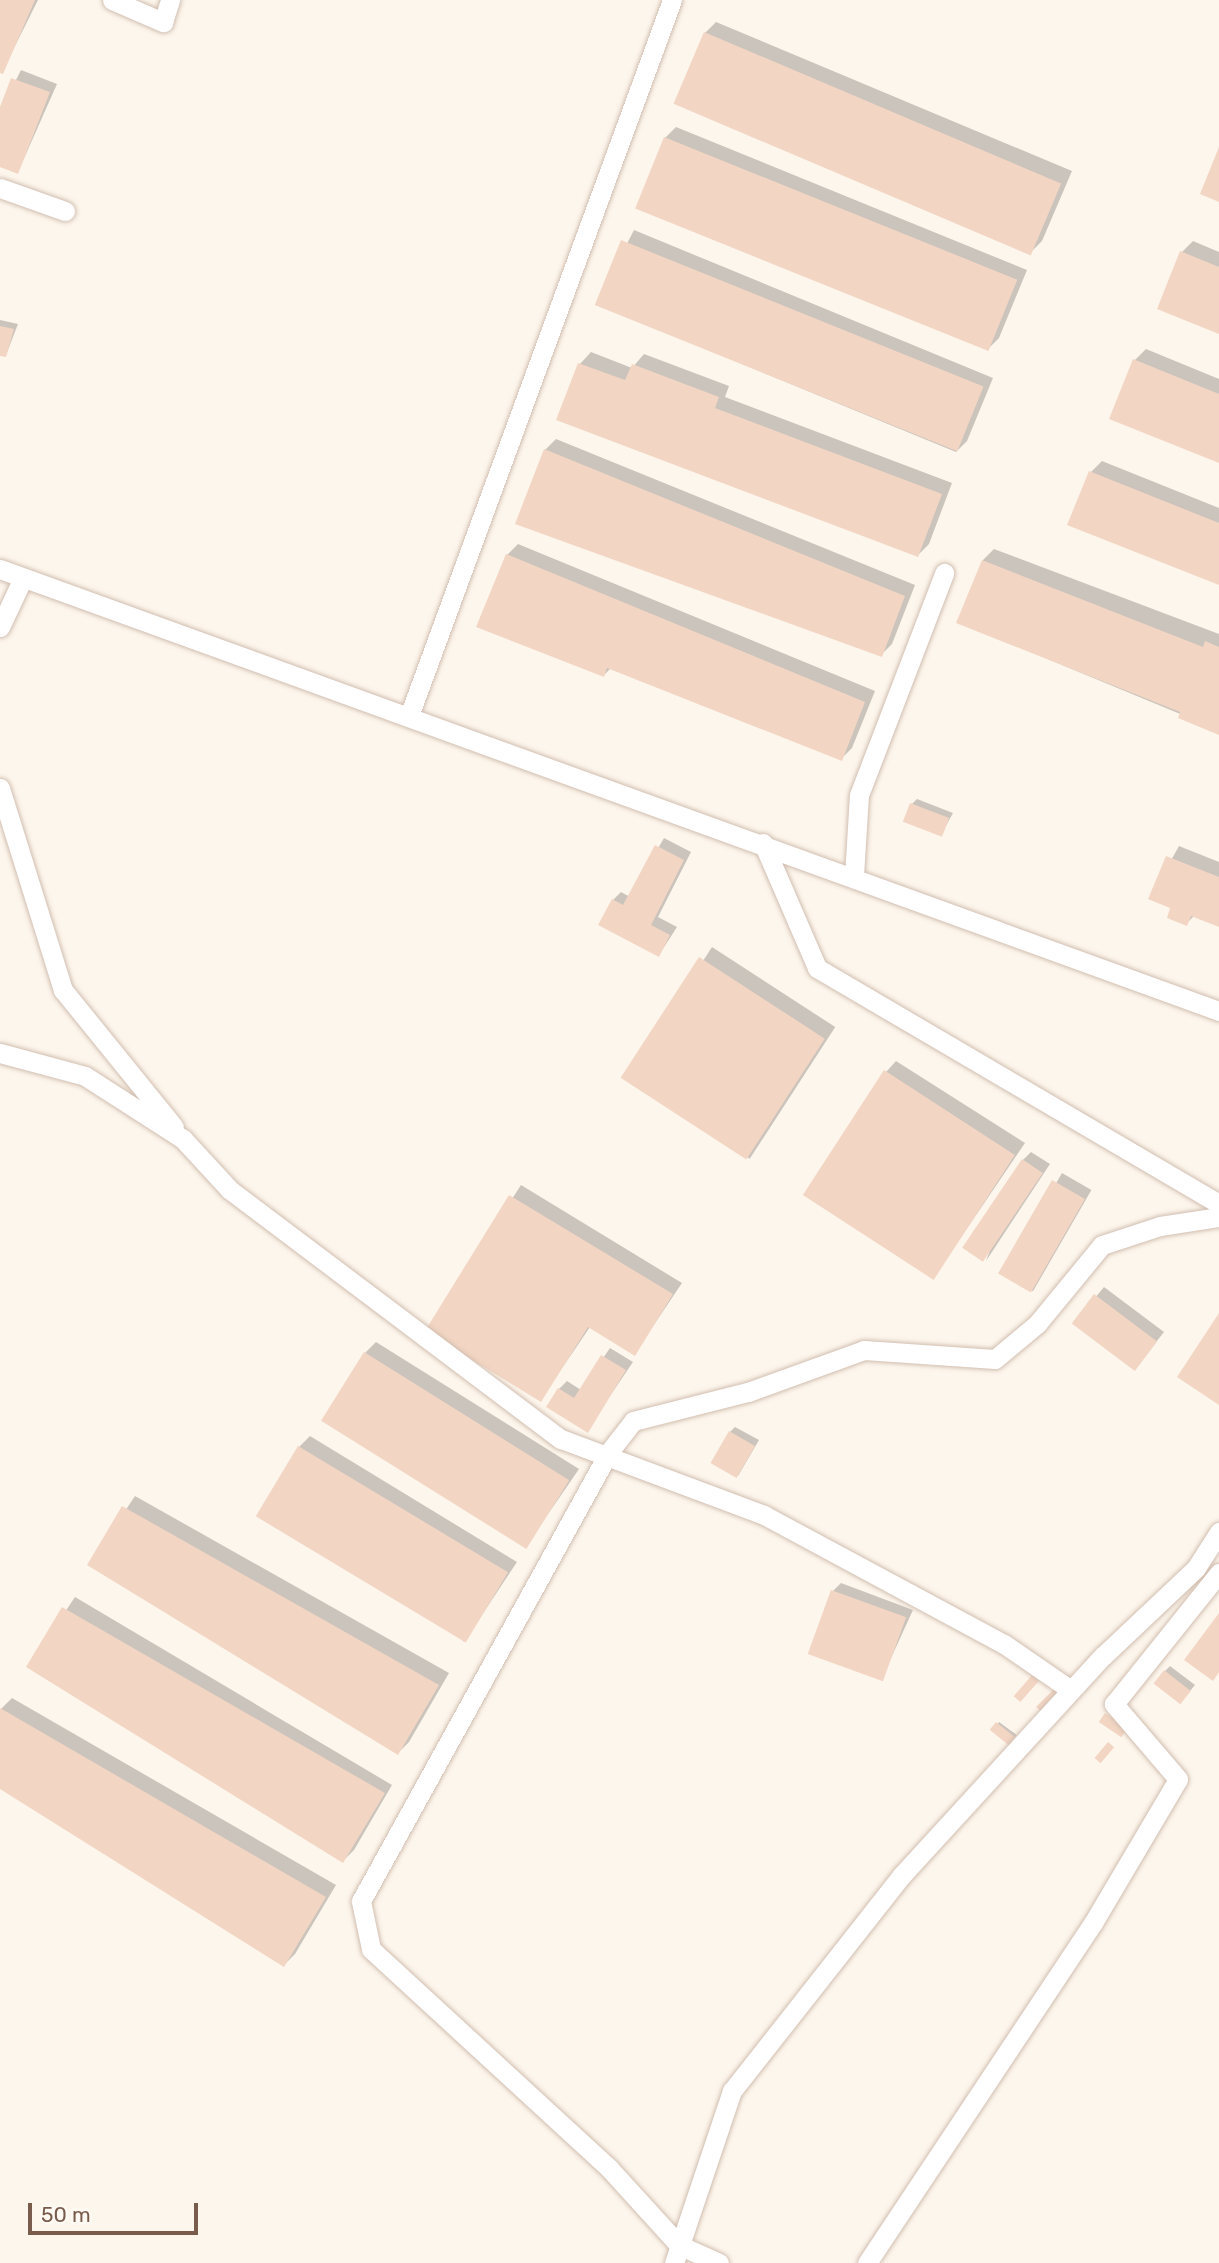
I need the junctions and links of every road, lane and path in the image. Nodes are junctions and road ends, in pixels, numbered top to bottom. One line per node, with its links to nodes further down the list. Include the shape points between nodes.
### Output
1 (112, 0): 2 (street, via 163,22)
2 (170, 0)
3 (671, 0): 10 (street)
4 (0, 188): 5 (street)
5 (65, 211)
6 (0, 569): 8 (street)
7 (944, 573): 13 (street, via 859,795)
8 (23, 578): 9 (street); 10 (street)
9 (0, 626)
10 (409, 716): 12 (street)
11 (0, 788): 16 (street, via 63,990)
12 (763, 843): 13 (street); 17 (street, via 817,968)
13 (854, 876): 14 (street)
14 (1219, 1011)
15 (0, 1053): 16 (street, via 85,1076)
16 (183, 1139): 19 (street, via 230,1190 417,1334 561,1439)
17 (1219, 1203)
18 (1219, 1217): 19 (street, via 1160,1226 1102,1245 1038,1324 995,1359 864,1350 748,1392 633,1421)
19 (609, 1452): 22 (street, via 764,1515 1004,1643); 23 (street, via 360,1901 371,1949 609,2168)
20 (1219, 1532): 22 (street, via 1196,1568)
21 (1219, 1573): 25 (street, via 1114,1704 1178,1779 1093,1923)
22 (1071, 1690): 23 (street, via 902,1875 732,2091)
23 (676, 2254): 24 (street)
24 (719, 2263)
25 (867, 2263)

